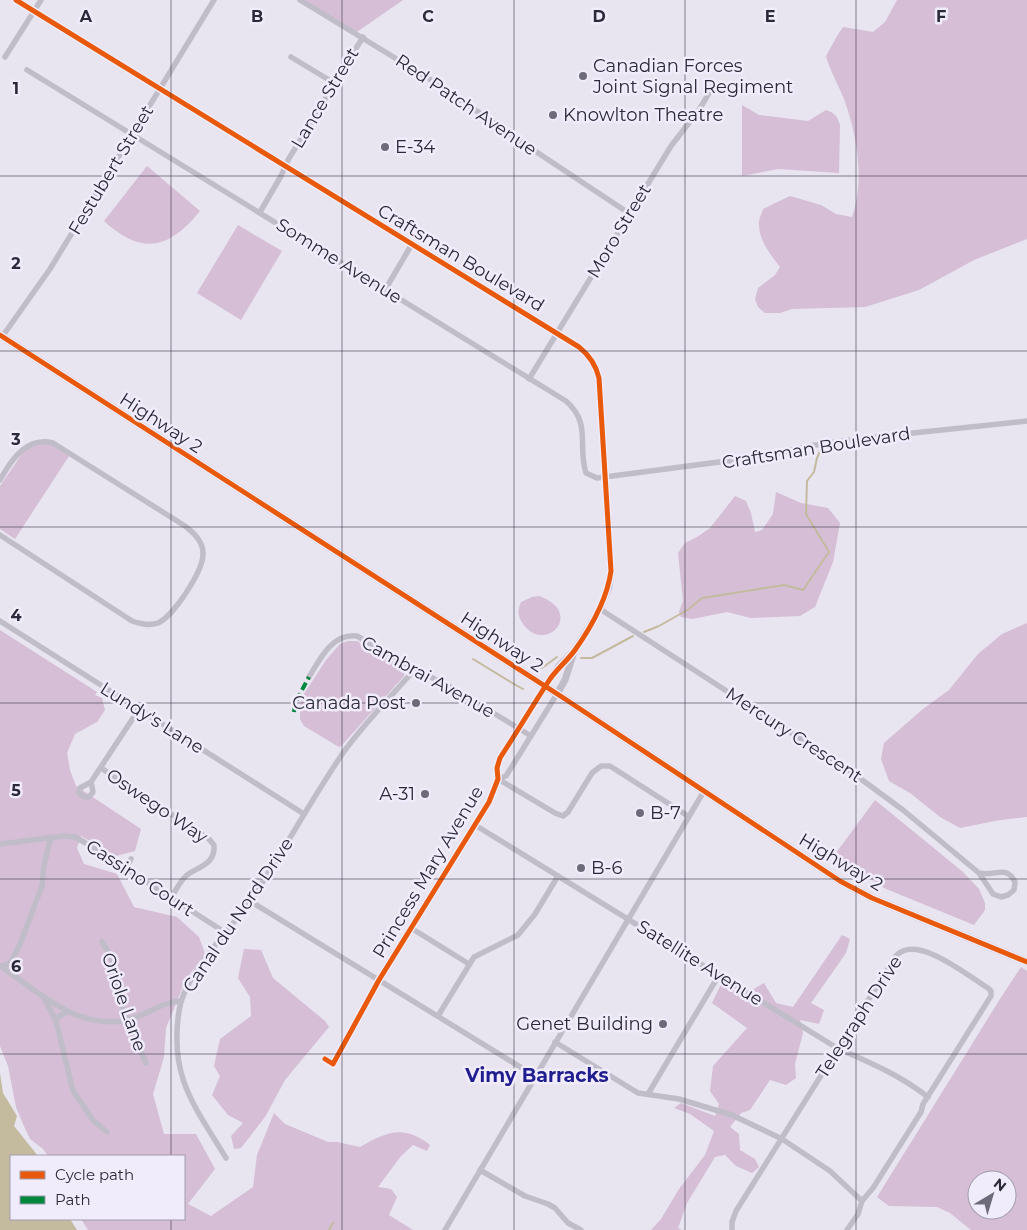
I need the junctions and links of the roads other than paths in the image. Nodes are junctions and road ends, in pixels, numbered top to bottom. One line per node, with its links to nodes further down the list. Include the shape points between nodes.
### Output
1 (16, 0): 5 (street, Craftsman Boulevard)
2 (41, 0): 5 (street)
3 (214, 0): 12 (street, Festubert Street)
4 (300, 0): 6 (street, Red Patch Avenue)
5 (34, 11): 8 (street); 12 (street, Craftsman Boulevard)
6 (362, 37): 10 (street, Lance Street); 16 (street, Red Patch Avenue)
7 (292, 56): 10 (street)
8 (6, 57)
9 (27, 70): 13 (street, Somme Avenue)
10 (334, 83): 14 (street, Lance Street)
11 (713, 86): 16 (street, Moro Street, via 671,146)
12 (160, 90): 13 (street, Festubert Street); 14 (street, Craftsman Boulevard)
13 (132, 136): 15 (street, Somme Avenue); 20 (street, Festubert Street, via 43,281)
14 (285, 167): 15 (street, Lance Street); 17 (street, Craftsman Boulevard)
15 (260, 212): 18 (street, Somme Avenue)
16 (630, 214): 19 (street, Moro Street)
17 (412, 244): 18 (street); 19 (street, Craftsman Boulevard)
18 (385, 290): 21 (street, Somme Avenue)
19 (557, 333): 21 (street, Moro Street); 24 (street, Craftsman Boulevard, via 585,351 597,370)
20 (1, 336): 32 (main road, Highway 2)
21 (529, 379): 24 (street, Somme Avenue, via 572,407 583,429 586,472 597,478)
22 (1027, 421): 24 (street, Craftsman Boulevard, via 856,439 765,456)
23 (2, 471): 25 (street); 26 (street, via 26,446 43,440 53,442 185,526 195,534 204,552 201,566 173,612 160,622 147,625 132,621)
24 (606, 478): 27 (street, Craftsman Boulevard, via 611,571 609,587)
25 (0, 480)
26 (0, 535)
27 (600, 609): 29 (street, Craftsman Boulevard); 48 (street, Mercury Crescent, via 850,770)
28 (0, 621): 34 (street, Lundy's Lane)
29 (574, 651): 32 (street, Craftsman Boulevard); 33 (street, Craftsman Boulevard)
30 (415, 669): 31 (street, Cambrai Avenue, via 352,636 334,642); 35 (street, Cambrai Avenue); 41 (street, Canal du Nord Drive, via 350,744)
31 (309, 677)
32 (545, 686): 33 (main road, Highway 2); 35 (street, Princess Mary Avenue)
33 (557, 694): 36 (street, Princess Mary Avenue); 40 (main road, Highway 2)
34 (139, 709): 37 (street); 41 (street, Lundy's Lane)
35 (518, 729): 36 (street, Cambrai Avenue); 38 (street, Princess Mary Avenue, via 500,758)
36 (531, 736): 38 (street, Princess Mary Avenue, via 506,776)
37 (101, 768): 39 (street); 50 (street, Oswego Way, via 214,845 214,852 206,865 187,875)
38 (498, 779): 42 (street, via 563,816 592,773 601,766 610,766); 43 (street, Princess Mary Avenue, via 489,802)
39 (91, 782)
40 (704, 791): 42 (street); 57 (main road, Highway 2, via 840,881 872,898)
41 (304, 814): 51 (street, Canal du Nord Drive)
42 (688, 816): 52 (street)
43 (474, 825): 49 (street, Satellite Avenue); 53 (street, Princess Mary Avenue)
44 (51, 837): 45 (street, Cassino Court); 47 (street, Cassino Court, via 75,837); 56 (street, via 42,886)
45 (0, 844)
46 (131, 859): 47 (street)
47 (126, 868): 50 (street, Cassino Court)
48 (978, 873): 48 (street, Mercury Crescent, via 993,894 1001,897 1014,890 1011,874 1004,871 987,875)
49 (558, 876): 52 (street, Satellite Avenue); 58 (street, via 518,935 478,955)
50 (171, 898): 54 (street, Cassino Court)
51 (250, 901): 54 (street, Canal du Nord Drive); 62 (street)
52 (628, 919): 60 (street, Satellite Avenue); 69 (street)
53 (411, 928): 58 (street, Princess Mary Avenue); 62 (street, Princess Mary Avenue)
54 (226, 933): 64 (street, Canal du Nord Drive, via 196,973)
55 (102, 942): 67 (street, Oriole Lane, via 112,958)
56 (13, 958): 59 (street); 61 (street)
57 (1027, 962)
58 (469, 964): 66 (street)
59 (0, 966): 61 (street)
60 (719, 975): 70 (street, Satellite Avenue); 74 (street)
61 (16, 977): 63 (street)
62 (379, 980): 66 (street); 71 (street, Princess Mary Avenue, via 333,1064)
63 (43, 996): 65 (street); 68 (street)
64 (181, 1001): 67 (street); 78 (street, Canal du Nord Drive, via 177,1033 181,1076 189,1097)
65 (68, 1012): 67 (street, via 99,1021); 68 (street)
66 (438, 1016): 73 (street)
67 (127, 1020): 72 (street, Oriole Lane)
68 (56, 1021): 76 (street, via 73,1091 93,1120)
69 (555, 1042): 73 (street); 74 (street, via 638,1093)
70 (838, 1048): 75 (street, Satellite Avenue, via 877,1065); 75 (street, Telegraph Drive, via 900,952 911,949 927,952 988,988 991,996); 77 (street, Telegraph Drive)
71 (325, 1059)
72 (146, 1063)
73 (535, 1076): 79 (street)
74 (648, 1094): 77 (street, via 679,1099 732,1115)
75 (928, 1097): 80 (street, Telegraph Drive)
76 (107, 1132)
77 (782, 1139): 80 (street, via 830,1171); 83 (street, Telegraph Drive, via 736,1211)
78 (226, 1158)
79 (480, 1170): 81 (street); 82 (street, via 525,1196 555,1208)
80 (862, 1201): 84 (street, Telegraph Drive)
81 (445, 1230)
82 (581, 1230)
83 (732, 1230)
84 (847, 1230)

